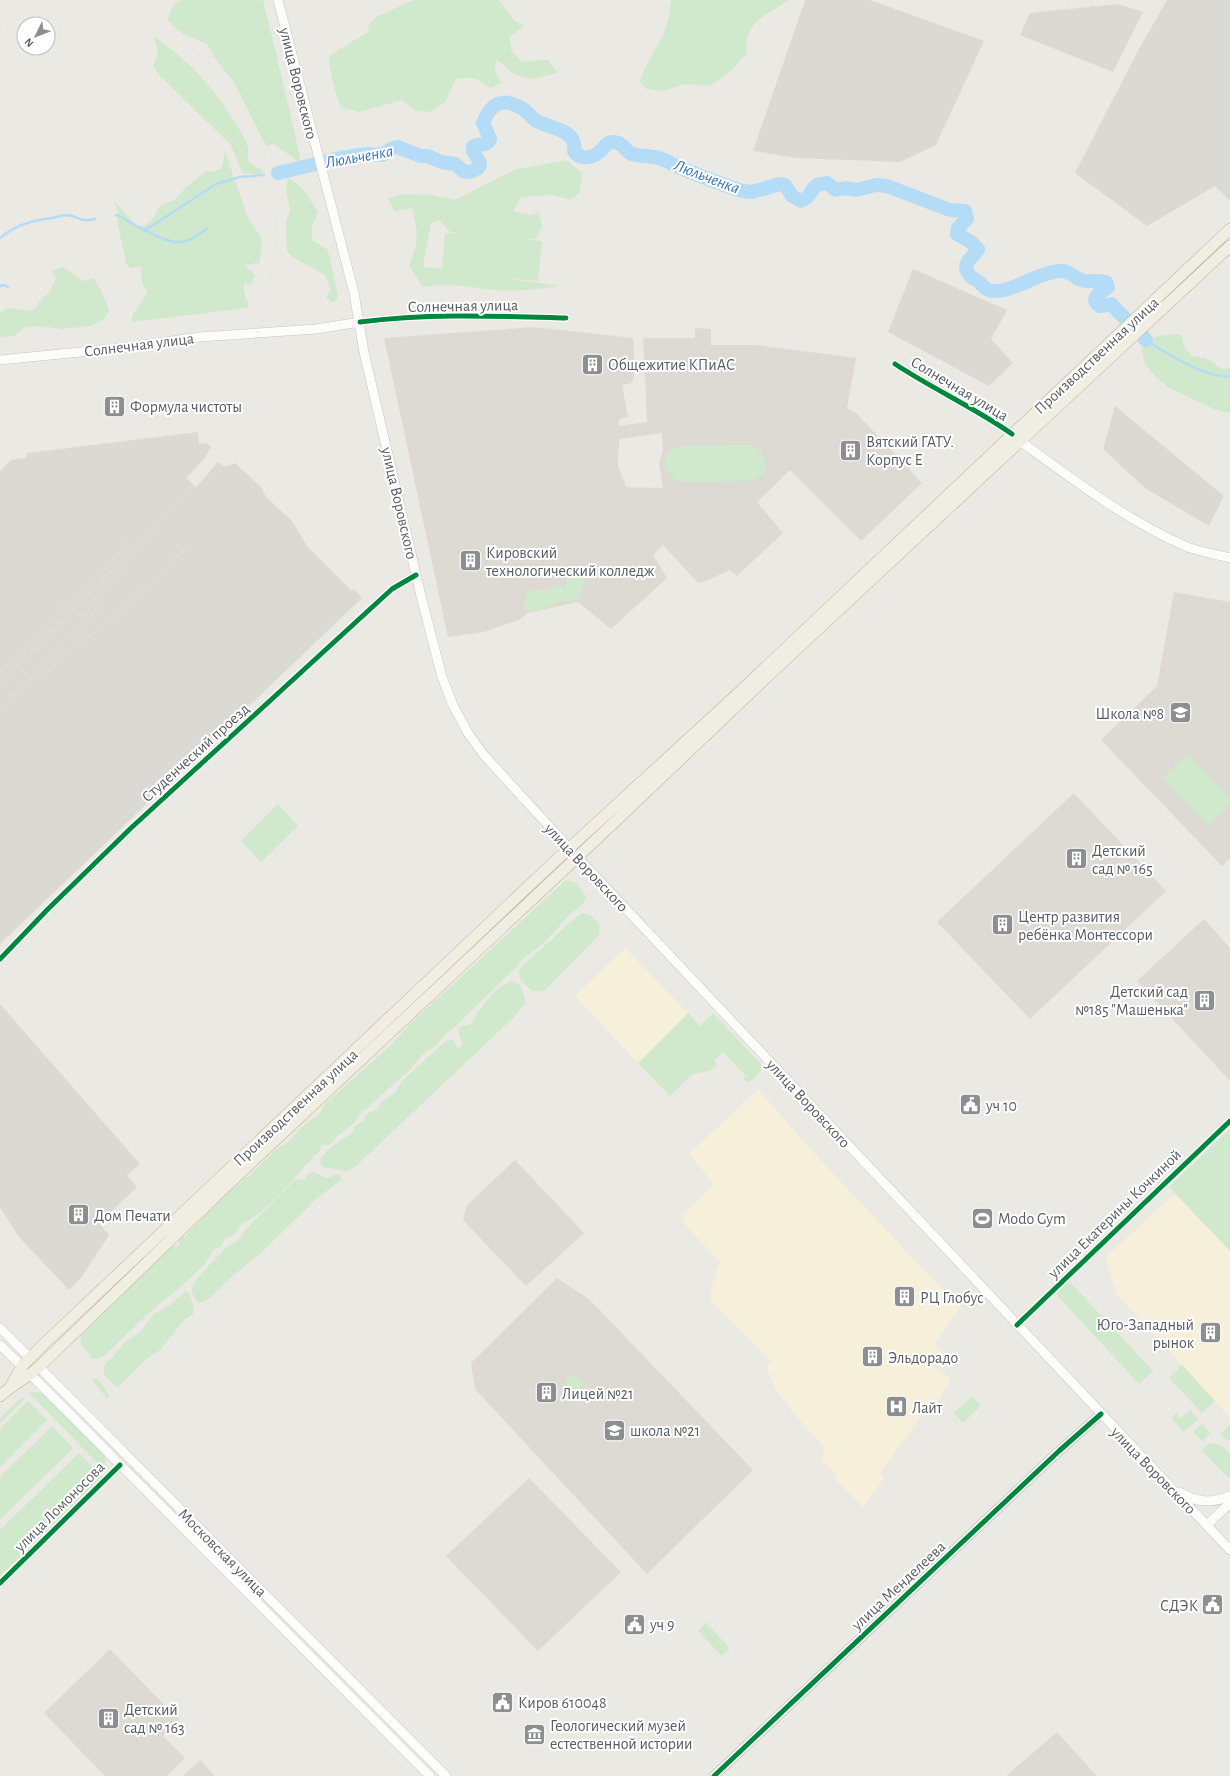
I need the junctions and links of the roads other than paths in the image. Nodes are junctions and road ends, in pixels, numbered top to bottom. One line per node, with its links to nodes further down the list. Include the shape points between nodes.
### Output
1 (278, 0): 5 (main road, улица Воровского)
2 (1230, 229): 8 (highway, Производственная улица, via 1123,329)
3 (1230, 246): 8 (highway, Производственная улица, via 1131,338)
4 (566, 318): 5 (street, Солнечная улица, via 461,316)
5 (360, 322): 6 (main road, Солнечная улица, via 316,329 200,337); 10 (main road, улица Воровского, via 364,352)
6 (0, 360)
7 (895, 364): 8 (street, Солнечная улица)
8 (1016, 438): 9 (main road, Солнечная улица, via 1102,499 1155,530 1187,547); 11 (highway, Производственная улица, via 928,513 738,694); 12 (highway, Производственная улица, via 943,512)
9 (1230, 558)
10 (416, 575): 11 (main road, улица Воровского, via 442,677 468,733 498,772); 13 (street, Студенческий проезд, via 392,589 160,801)
11 (569, 848): 12 (highway, улица Воровского); 18 (highway, Производственная улица)
12 (577, 857): 15 (main road, улица Воровского); 20 (highway, Производственная улица)
13 (0, 959)
14 (1230, 1121): 15 (street, улица Екатерины Кочкиной)
15 (1017, 1325): 24 (main road, улица Воровского)
16 (0, 1328): 18 (main road, Московская улица)
17 (0, 1345): 19 (main road, Московская улица)
18 (30, 1358): 19 (highway, Производственная улица); 20 (highway, Московская улица)
19 (22, 1366): 21 (highway, Московская улица); 22 (highway)
20 (39, 1366): 21 (highway, Производственная улица); 25 (main road, Московская улица)
21 (30, 1374): 22 (highway); 26 (main road, Московская улица)
22 (12, 1385): 23 (highway)
23 (0, 1396)
24 (1101, 1414): 27 (main road, улица Воровского); 35 (street, улица Менделеева)
25 (128, 1457): 26 (main road); 34 (main road, Московская улица)
26 (120, 1465): 32 (street, улица Ломоносова); 33 (main road, Московская улица)
27 (1167, 1484): 28 (main road, via 1196,1500 1214,1501); 30 (main road, улица Воровского)
28 (1230, 1496)
29 (1230, 1503): 30 (main road)
30 (1207, 1525): 31 (main road, улица Воровского)
31 (1230, 1550)
32 (0, 1583)
33 (430, 1776)
34 (446, 1776)
35 (714, 1776)

